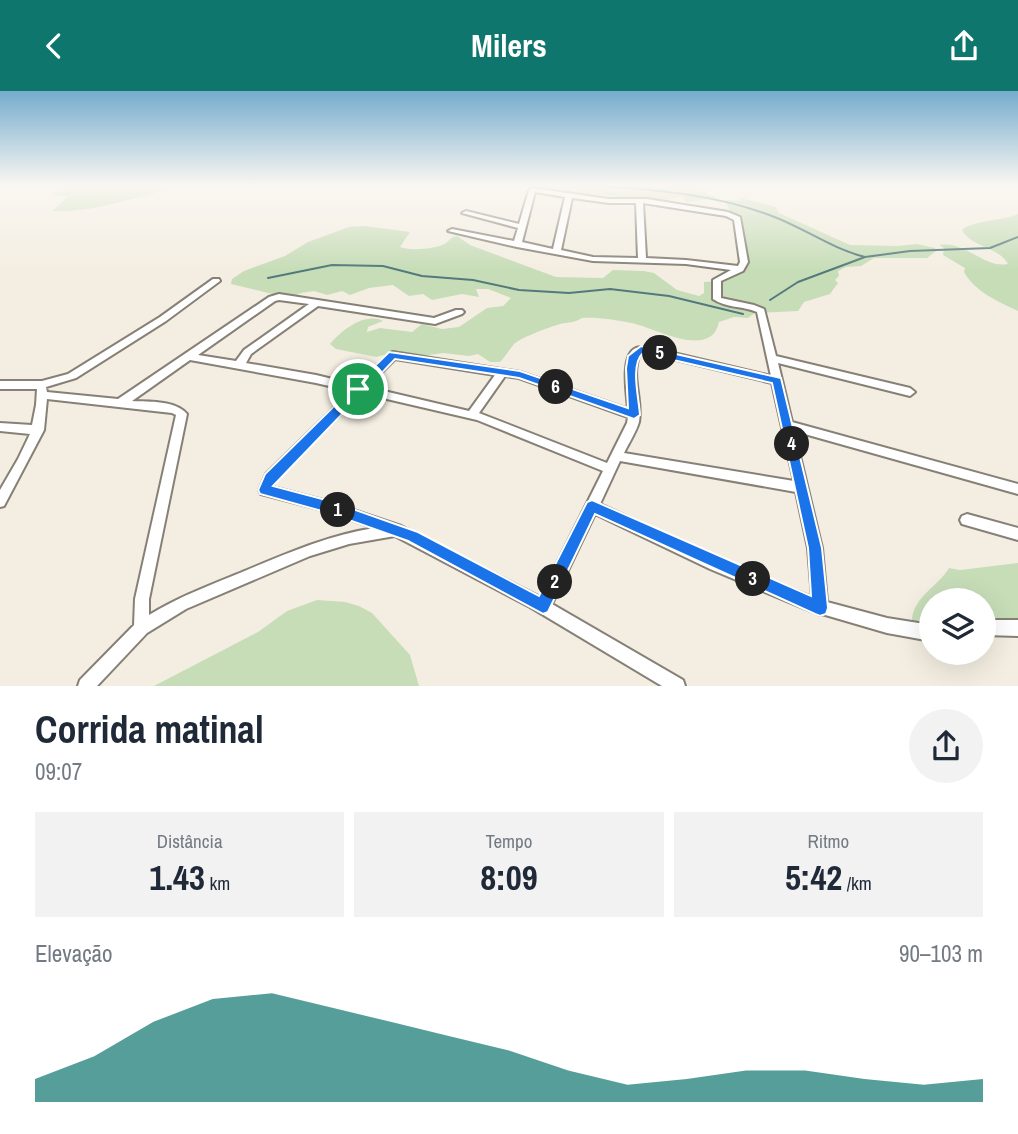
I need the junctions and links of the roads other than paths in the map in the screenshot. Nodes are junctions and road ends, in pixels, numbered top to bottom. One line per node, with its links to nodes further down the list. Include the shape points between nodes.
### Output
1 (469, 214): 6 (street)
2 (526, 214): 6 (street)
3 (565, 214): 9 (street)
4 (640, 214): 10 (street)
5 (720, 214): 11 (street, via 734,216 745,256)
6 (522, 227): 8 (street)
7 (452, 231): 8 (street)
8 (517, 245): 9 (street)
9 (556, 253): 10 (street)
10 (642, 260): 11 (street)
11 (740, 269): 16 (street, via 717,280 717,299 761,311)
12 (216, 281): 22 (street, via 163,319)
13 (315, 304): 14 (street, via 435,321); 15 (street, via 272,299); 17 (street, via 247,352)
14 (459, 312)
15 (187, 356): 17 (street); 24 (street)
16 (772, 358): 19 (street); 23 (street)
17 (240, 364): 21 (street)
18 (502, 373): 21 (street, via 393,355); 25 (street, via 520,375); 26 (street)
19 (777, 381): 25 (street, via 641,349 631,368); 27 (street)
20 (0, 384): 22 (street)
21 (358, 389): 26 (street); 37 (street, via 270,478 265,490)
22 (42, 390): 24 (street); 29 (street)
23 (910, 392)
24 (119, 404): 41 (street, via 175,409 182,414 142,599)
25 (634, 415): 30 (street)
26 (471, 416): 31 (street)
27 (787, 425): 32 (street); 33 (street)
28 (0, 427): 29 (street)
29 (38, 430): 34 (street)
30 (616, 456): 31 (street); 32 (street)
31 (610, 469): 35 (street)
32 (802, 488): 40 (street, via 815,548)
33 (1018, 489)
34 (0, 502)
35 (592, 506): 39 (street); 40 (street)
36 (967, 520): 38 (street)
37 (396, 530): 39 (street); 41 (street, via 308,551 181,604)
38 (1018, 534)
39 (543, 606): 46 (street)
40 (820, 608): 44 (street)
41 (142, 628): 45 (street)
42 (996, 628): 43 (street)
43 (1018, 628)
44 (919, 631)
45 (86, 686)
46 (677, 686)

